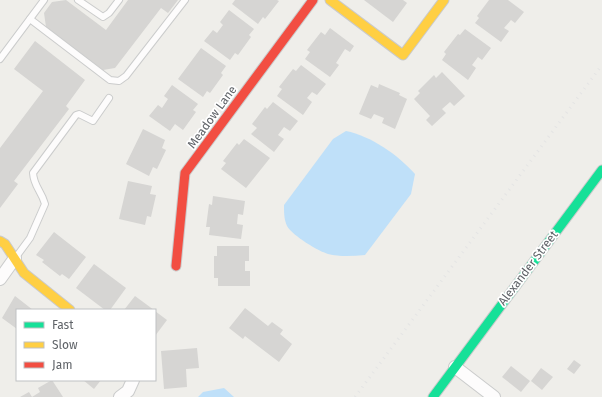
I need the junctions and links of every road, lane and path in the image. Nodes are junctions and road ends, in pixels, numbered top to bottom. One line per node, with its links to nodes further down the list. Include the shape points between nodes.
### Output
1 (44, 0): 8 (lane)
2 (79, 0): 3 (lane, via 103,16 109,13)
3 (119, 0)
4 (185, 0): 8 (lane, via 126,76 119,81 110,80)
5 (313, 0): 14 (street, Meadow Lane, via 185,173)
6 (330, 0): 7 (street, via 403,55)
7 (444, 0)
8 (30, 19): 9 (lane)
9 (0, 59)
10 (109, 98): 13 (lane, via 93,122 79,114 76,115 32,173 33,183 42,194 45,204 30,238)
11 (602, 170): 17 (street, Alexander Street)
12 (0, 241): 13 (street)
13 (15, 258): 15 (street); 16 (street, via 24,273)
14 (176, 266)
15 (0, 279)
16 (69, 309)
17 (455, 367): 20 (street, Alexander Street); 21 (street)
18 (133, 381): 19 (street, via 128,391)
19 (120, 397)
20 (432, 397)
21 (494, 397)

